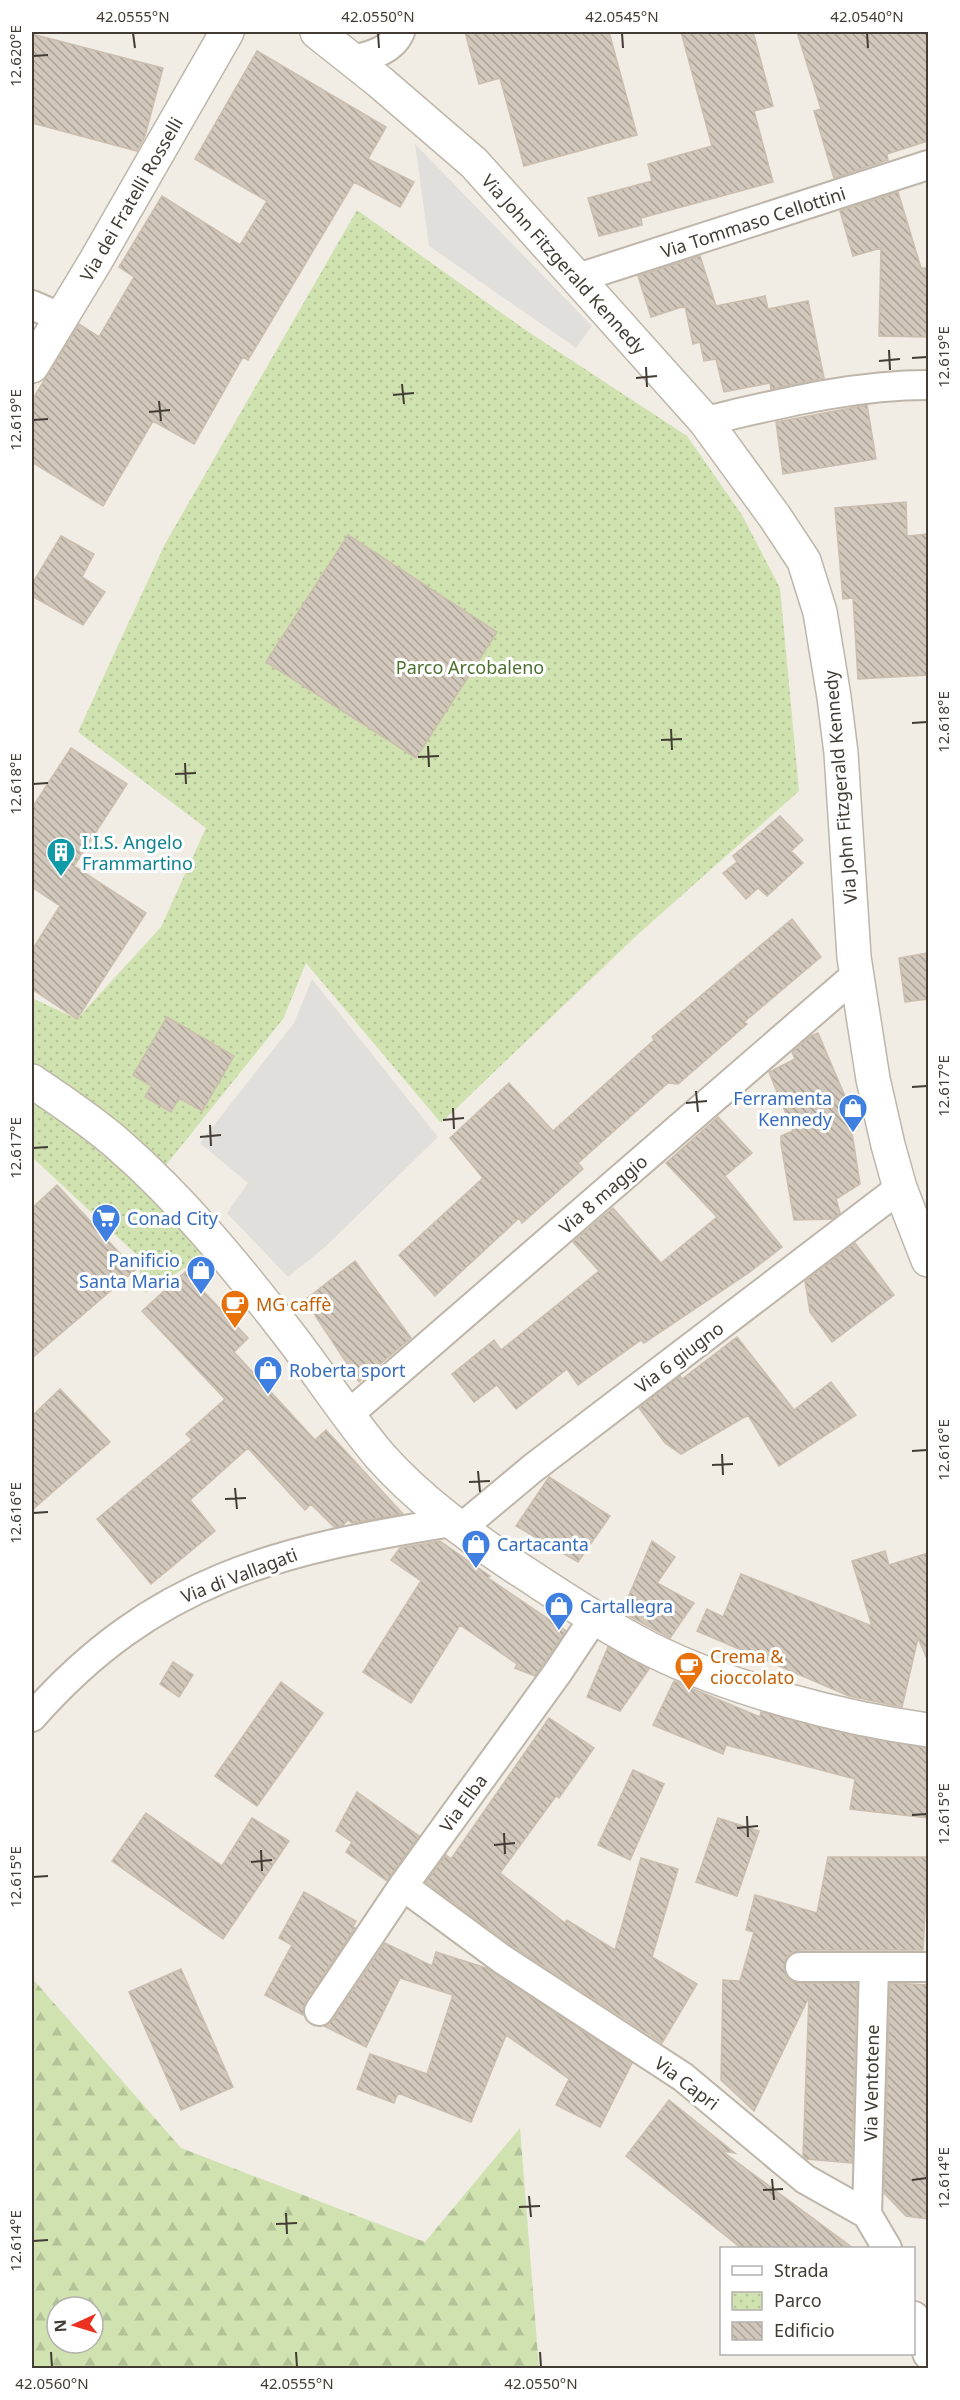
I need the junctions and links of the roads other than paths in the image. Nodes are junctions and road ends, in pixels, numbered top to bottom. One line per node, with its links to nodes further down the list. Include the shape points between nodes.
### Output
1 (227, 32): 8 (street, Via dei Fratelli Rosselli)
2 (317, 32): 4 (street, Via John Fitzgerald Kennedy)
3 (400, 32): 4 (street, via 381,52)
4 (354, 60): 6 (street, Via John Fitzgerald Kennedy, via 474,163)
5 (928, 165): 6 (street, Via Tommaso Cellottini)
6 (578, 278): 11 (street, Via John Fitzgerald Kennedy)
7 (32, 305): 8 (street)
8 (62, 318): 9 (street, Via dei Fratelli Rosselli)
9 (32, 366)
10 (928, 385): 11 (street, via 866,387)
11 (705, 421): 12 (street, Via John Fitzgerald Kennedy, via 797,549 816,594 838,724)
12 (857, 974): 14 (street, Via John Fitzgerald Kennedy, via 873,1079); 16 (street, Via 8 maggio)
13 (32, 1081): 16 (street, via 117,1143 204,1231)
14 (900, 1188): 15 (street, Via John Fitzgerald Kennedy); 17 (street, Via 6 giugno)
15 (928, 1260)
16 (349, 1414): 17 (street, via 395,1471)
17 (456, 1526): 18 (street); 19 (street, Via di Vallagati, via 367,1535 251,1566 197,1588 151,1613 103,1647)
18 (594, 1618): 20 (street, via 657,1652 728,1680 829,1710); 21 (street, Via Elba)
19 (32, 1717)
20 (928, 1730)
21 (403, 1886): 25 (street, Via Elba); 26 (street, Via Capri, via 502,1959 683,2077 805,2179)
22 (800, 1967): 23 (street)
23 (874, 1967): 24 (street); 26 (street, Via Ventotene)
24 (928, 1967)
25 (319, 2011)
26 (867, 2214): 27 (street)
27 (886, 2247)
28 (915, 2319): 29 (street)
29 (928, 2355)

